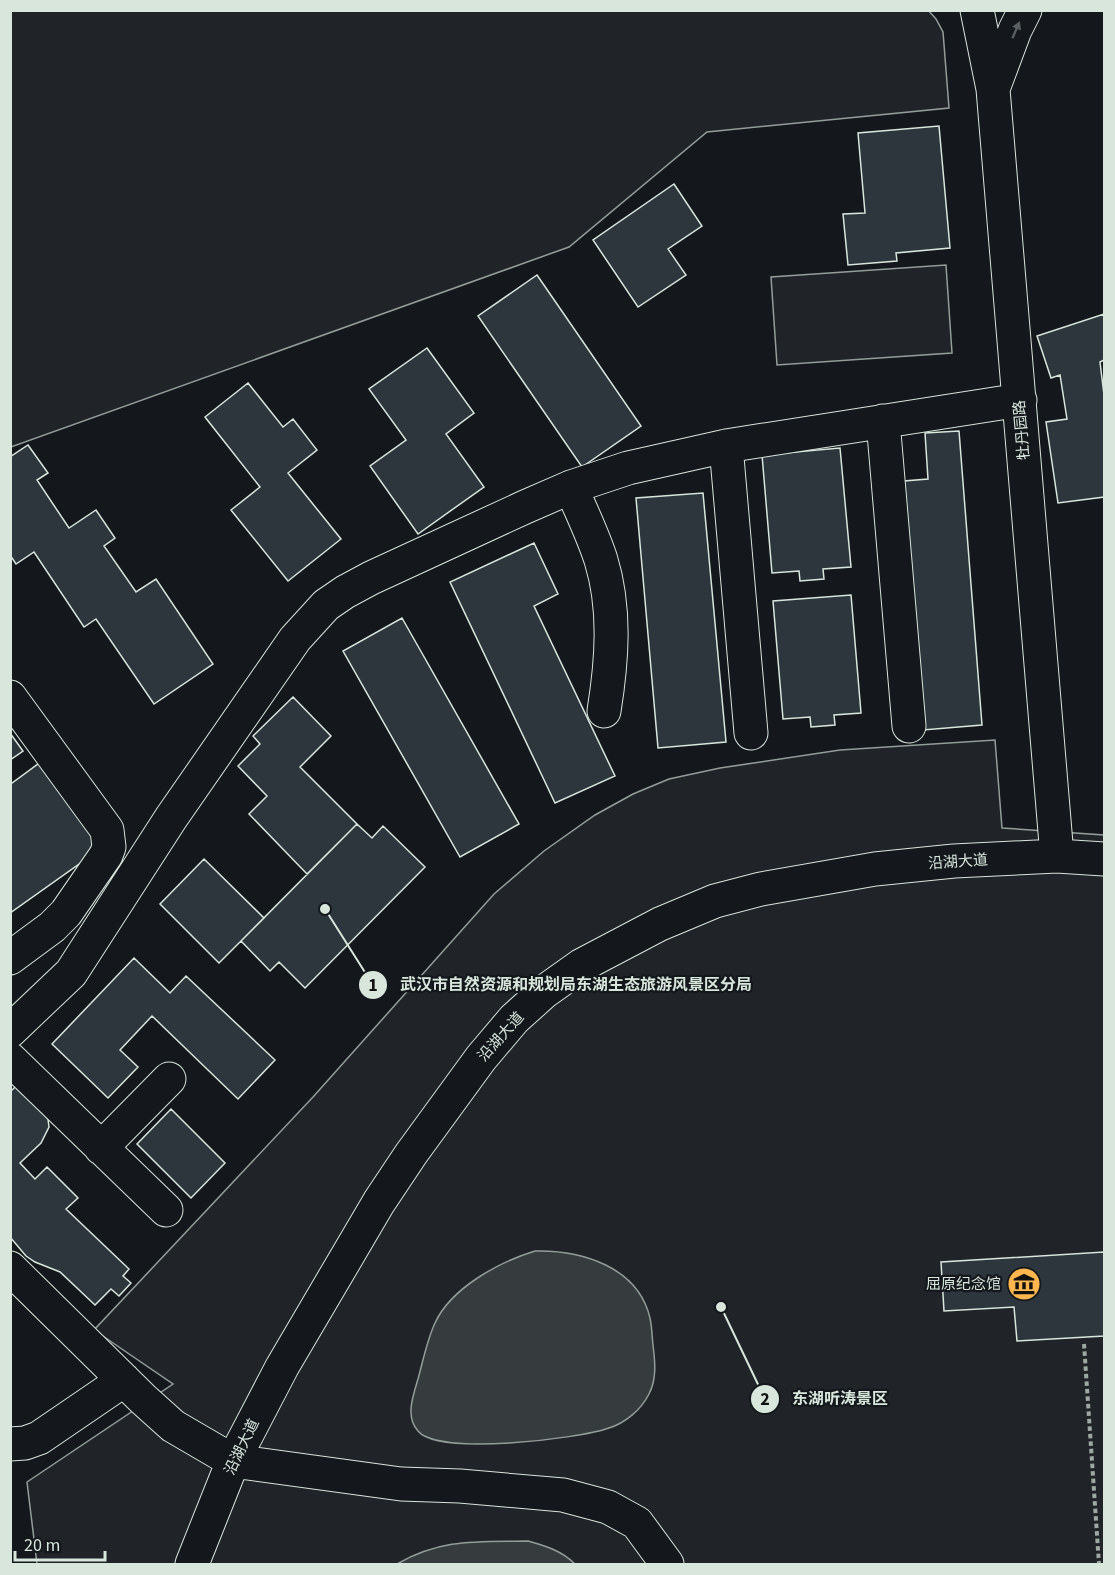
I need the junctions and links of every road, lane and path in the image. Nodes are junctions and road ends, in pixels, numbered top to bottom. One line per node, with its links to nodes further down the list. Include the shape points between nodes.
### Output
1 (977, 10): 3 (street)
2 (1025, 10): 3 (street, 牡丹园路, one-way to 2)
3 (993, 89): 4 (street, 牡丹园路)
4 (1020, 400): 5 (street); 12 (street, 牡丹园路)
5 (883, 421): 6 (street); 10 (street)
6 (726, 446): 7 (street, via 628,468); 11 (street)
7 (571, 487): 9 (street, via 601,560 608,596 610,675); 15 (street, via 371,578 326,605 295,639 171,818 72,973)
8 (10, 697): 14 (street, via 107,830 110,842 106,855 60,920)
9 (604, 711)
10 (909, 726)
11 (751, 733)
12 (1057, 856): 13 (street, 沿湖大道); 24 (street, 沿湖大道, via 875,869 761,889 715,901 660,924 582,964 514,1019 411,1154 282,1367)
13 (1104, 859)
14 (10, 958)
15 (10, 1031)
16 (10, 1059): 18 (street)
17 (168, 1078): 18 (street)
18 (101, 1148): 19 (street)
19 (166, 1210)
20 (10, 1268): 22 (street)
21 (1084, 1344): 27 (path)
22 (124, 1380): 23 (street, via 39,1438); 24 (street, via 173,1426)
23 (10, 1444)
24 (233, 1461): 25 (street, 沿湖大道); 26 (street, via 401,1484 563,1495 608,1507 637,1523)
25 (192, 1564)
26 (667, 1564)
27 (1099, 1564)

